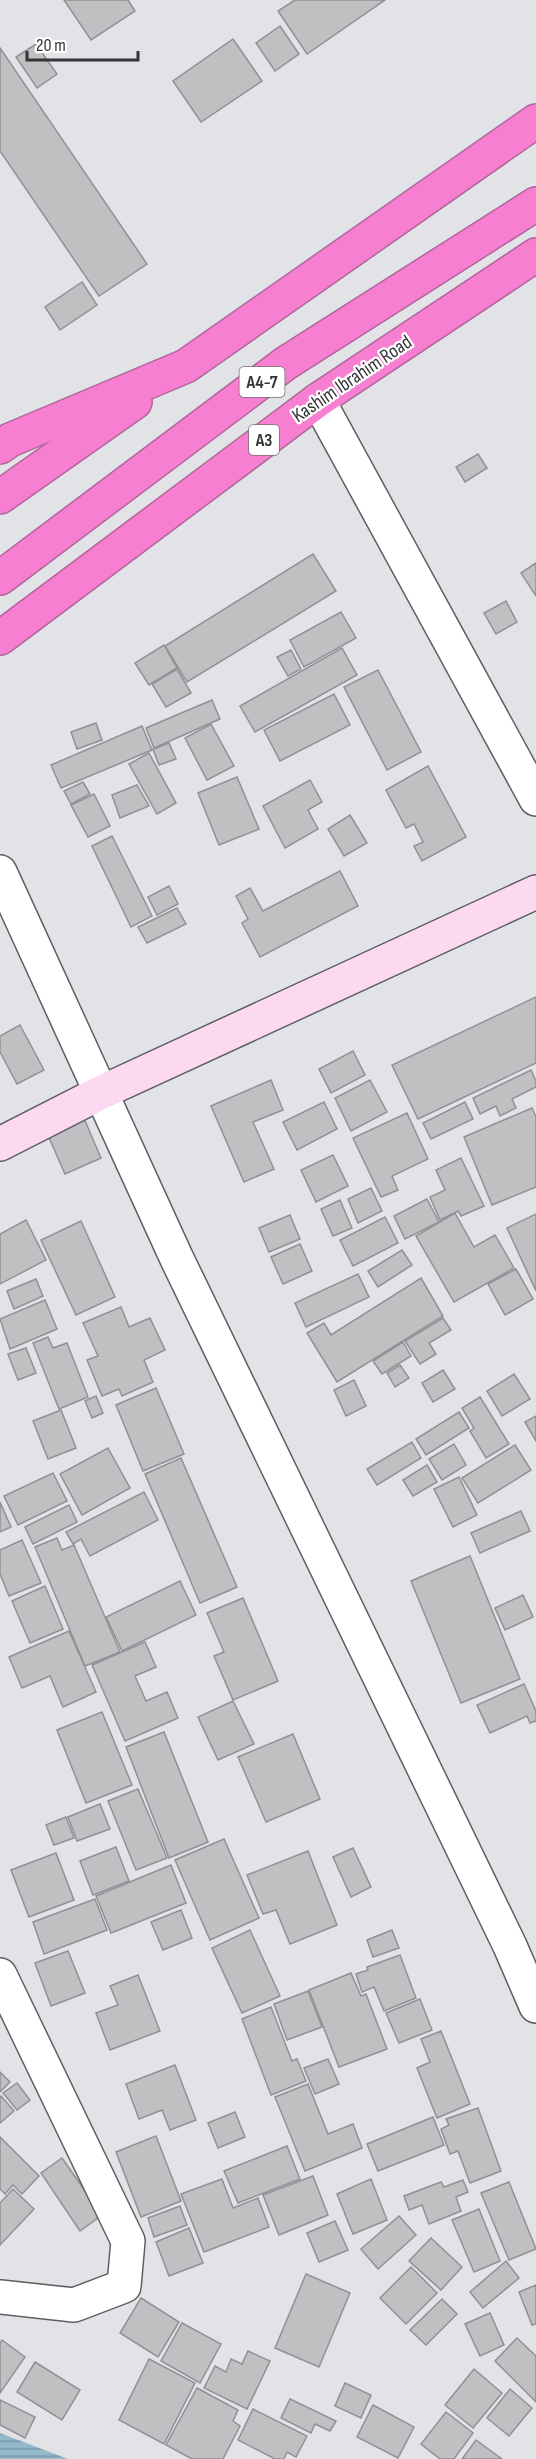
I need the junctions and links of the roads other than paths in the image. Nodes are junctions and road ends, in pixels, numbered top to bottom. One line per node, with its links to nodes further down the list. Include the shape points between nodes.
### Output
1 (536, 121): 4 (highway)
2 (536, 204): 8 (highway, A4-7, via 286,363)
3 (536, 255): 5 (highway, Kashim Ibrahim Road / A3)
4 (186, 366): 6 (highway); 7 (highway)
5 (318, 400): 9 (highway, Kashim Ibrahim Road / A3); 10 (street)
6 (0, 447)
7 (0, 497)
8 (0, 578)
9 (0, 638)
10 (536, 799)
11 (0, 872): 13 (street)
12 (536, 892): 13 (main road)
13 (100, 1093): 14 (main road); 16 (street)
14 (0, 1144)
15 (0, 1975): 17 (street, via 128,2241 124,2286 74,2306)
16 (536, 2006)
17 (0, 2297)

